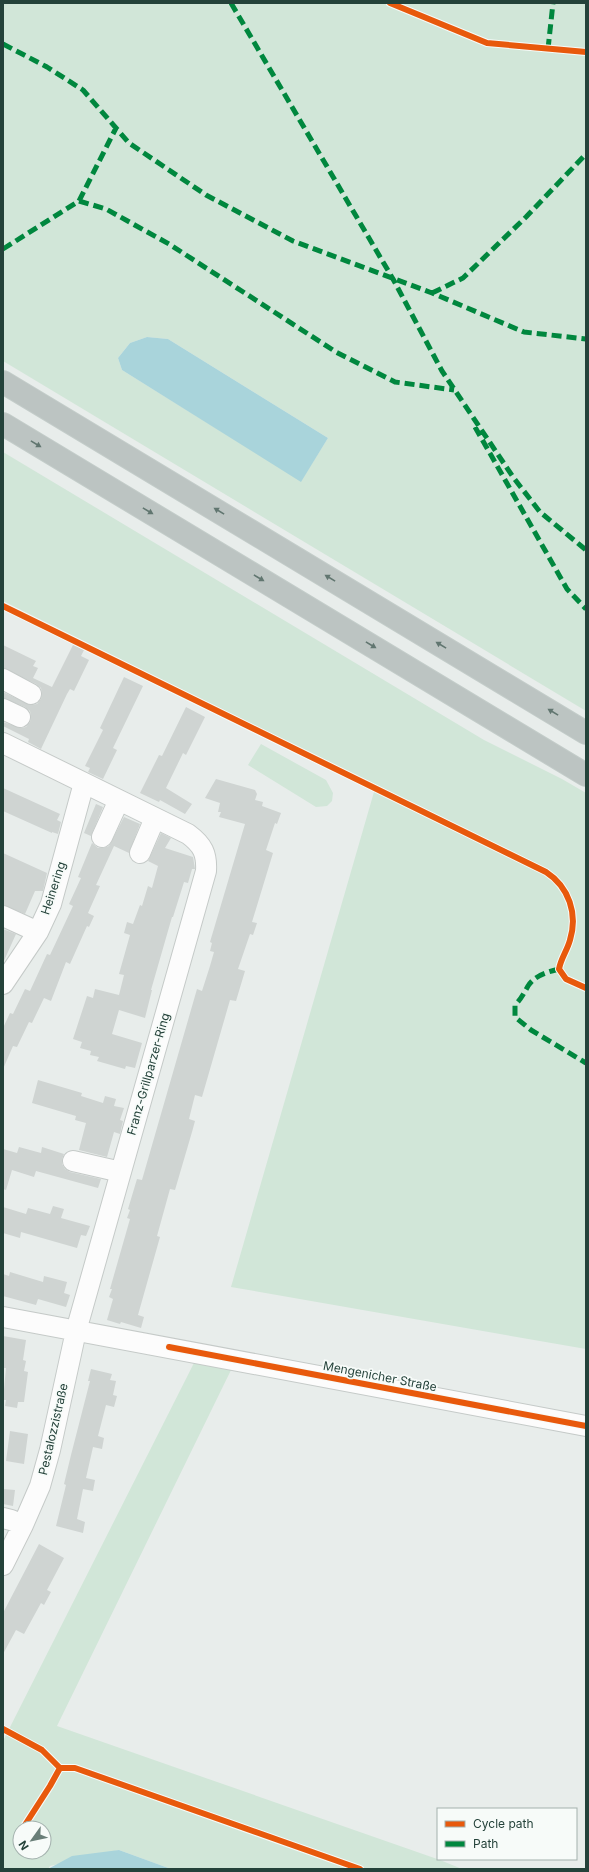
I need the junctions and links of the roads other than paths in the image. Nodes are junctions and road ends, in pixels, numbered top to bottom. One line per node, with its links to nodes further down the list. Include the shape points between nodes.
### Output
1 (3, 382): 5 (highway, one-way to 1)
2 (3, 424): 7 (highway, one-way to 7)
3 (3, 679): 4 (street)
4 (31, 694)
5 (586, 733)
6 (3, 743): 8 (street)
7 (586, 775)
8 (84, 783): 9 (street); 14 (street, Heinering, via 50,904)
9 (118, 800): 10 (street); 11 (street)
10 (155, 818): 12 (street); 18 (street, Franz-Grillparzer-Ring, via 188,834 201,844 205,851 206,872)
11 (102, 837)
12 (140, 853)
13 (3, 916): 14 (street)
14 (38, 932): 15 (street, Heinering)
15 (9, 962): 16 (street, Heinering)
16 (3, 984)
17 (73, 1160): 18 (street)
18 (121, 1172): 20 (street, Franz-Grillparzer-Ring)
19 (3, 1317): 20 (street, Mengenicher Straße)
20 (76, 1331): 21 (street, Mengenicher Straße); 23 (street, Pestalozzistraße, via 50,1450 40,1486)
21 (586, 1426)
22 (3, 1518): 23 (street)
23 (23, 1526): 24 (street, Pestalozzistraße)
24 (3, 1565)

